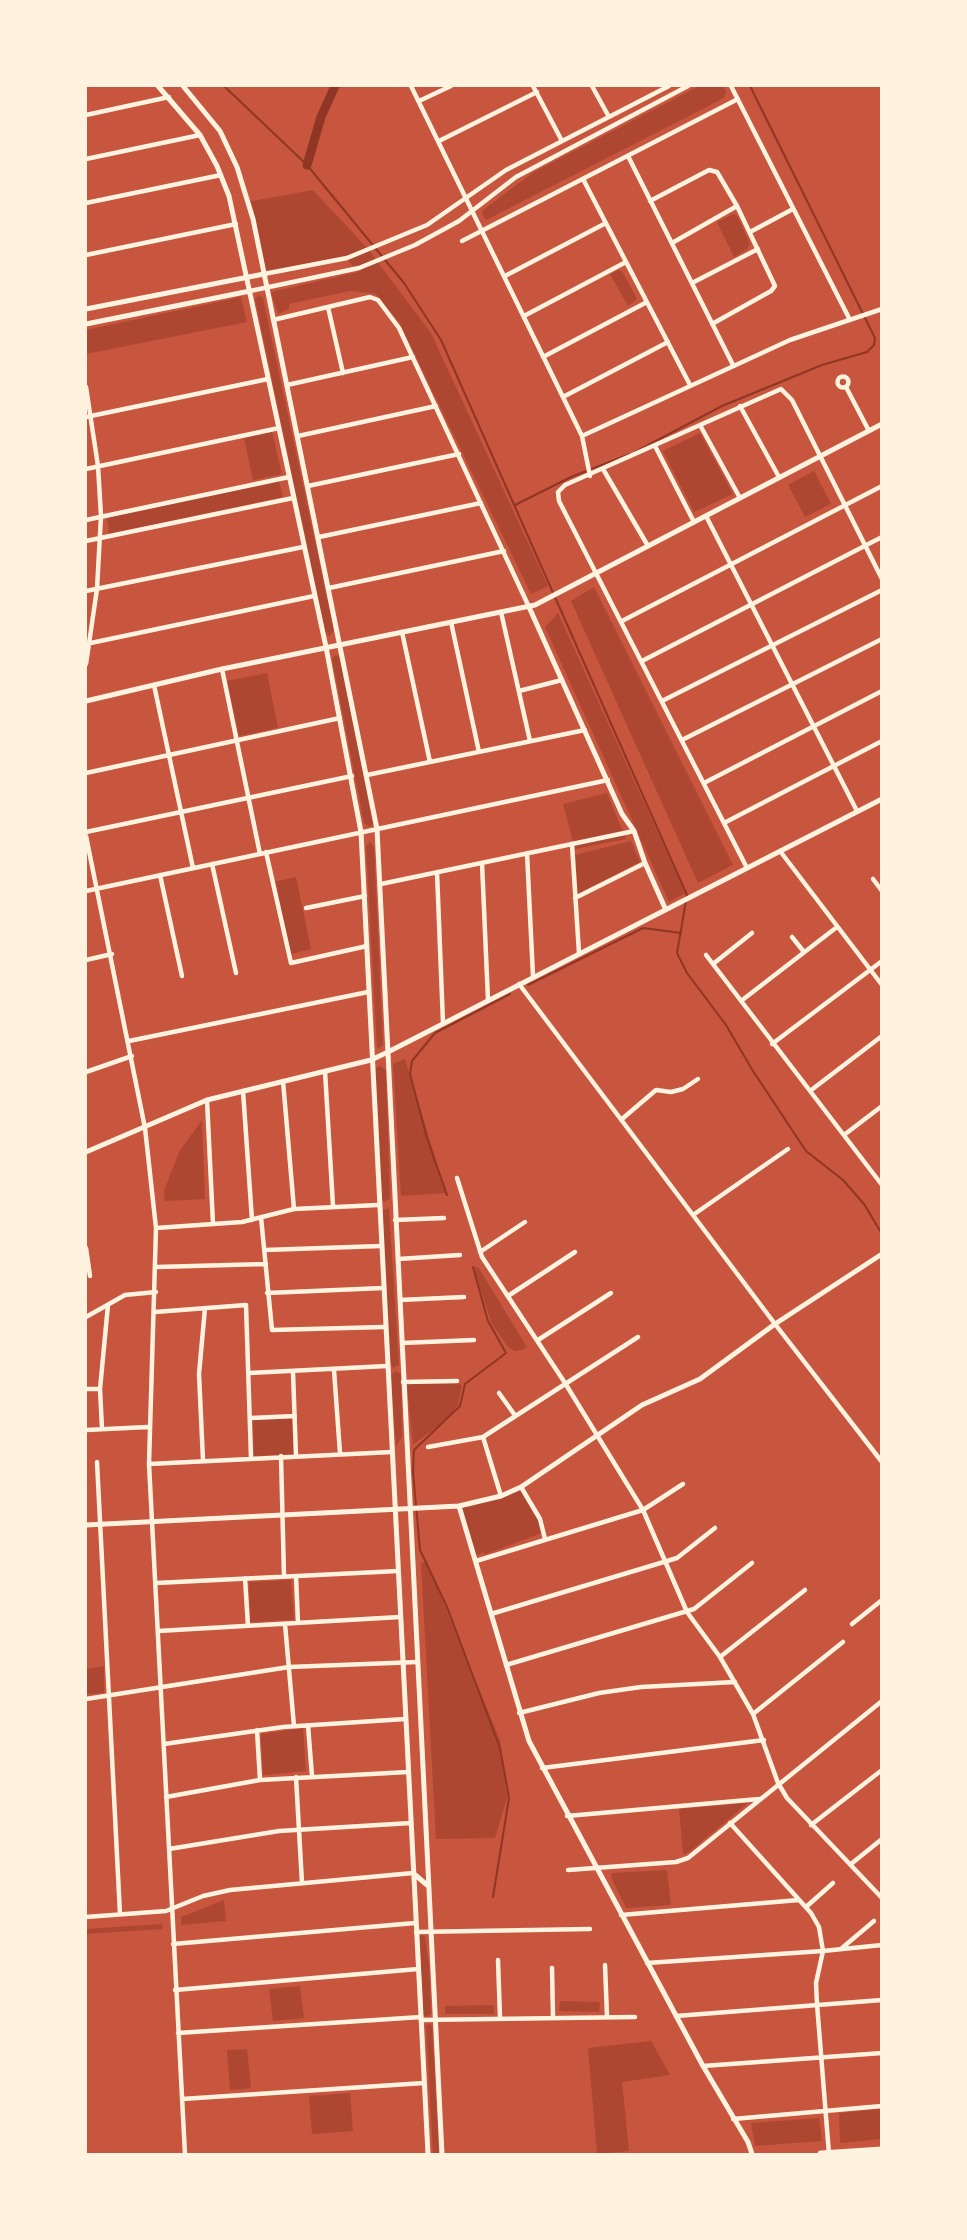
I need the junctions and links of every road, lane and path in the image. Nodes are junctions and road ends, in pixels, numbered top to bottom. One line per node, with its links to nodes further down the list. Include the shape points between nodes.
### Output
1 (158, 86): 11 (street)
2 (183, 86): 38 (street, via 214,121 237,166)
3 (411, 86): 13 (street)
4 (451, 86): 13 (street)
5 (533, 86): 10 (street)
6 (592, 86): 15 (street)
7 (669, 86): 15 (street)
8 (688, 86): 28 (street, via 516,177)
9 (731, 86): 12 (street)
10 (537, 92): 17 (street); 18 (street)
11 (170, 97): 14 (street); 16 (street)
12 (738, 99): 19 (street); 27 (street)
13 (419, 101): 17 (street)
14 (86, 115)
15 (609, 117): 18 (street)
16 (200, 135): 20 (street); 21 (street)
17 (439, 141): 23 (street)
18 (562, 141): 23 (street, via 506,170)
19 (628, 156): 22 (street); 24 (street)
20 (86, 159)
21 (221, 175): 25 (street); 30 (street)
22 (583, 179): 29 (street); 31 (street)
23 (467, 198): 28 (street); 38 (street, via 427,225 361,253)
24 (650, 201): 26 (street, via 713,171); 34 (street)
25 (86, 203)
26 (737, 206): 32 (street); 34 (street)
27 (793, 209): 32 (street); 50 (street)
28 (473, 210): 31 (street); 42 (street, via 445,231 369,264)
29 (606, 223): 37 (street); 39 (street)
30 (236, 224): 36 (street); 40 (street)
31 (482, 230): 33 (street); 39 (street)
32 (750, 232): 35 (street)
33 (462, 241)
34 (672, 243): 41 (street)
35 (758, 249): 41 (street); 52 (street, via 775,282 774,289)
36 (86, 255)
37 (626, 262): 44 (street); 48 (street)
38 (264, 274): 40 (street); 42 (street)
39 (505, 276): 48 (street)
40 (247, 277): 43 (street); 46 (street)
41 (692, 283): 52 (street)
42 (266, 288): 43 (street); 49 (street)
43 (250, 291): 51 (street); 58 (street)
44 (647, 302): 53 (street); 55 (street)
45 (328, 307): 49 (street); 54 (street, via 370,297 378,300 394,320); 57 (street)
46 (86, 309)
47 (882, 309): 50 (street)
48 (524, 316): 55 (street)
49 (273, 320): 59 (street)
50 (850, 320): 56 (street)
51 (86, 324)
52 (712, 324): 56 (street)
53 (668, 342): 60 (street); 63 (street)
54 (413, 357): 57 (street); 64 (street)
55 (543, 357): 63 (street)
56 (733, 365): 60 (street)
57 (343, 373): 59 (street)
58 (268, 379): 66 (street); 70 (street)
59 (287, 385): 72 (street)
60 (690, 385): 73 (street)
61 (86, 387): 66 (street)
62 (846, 387): 71 (street)
63 (563, 397): 73 (street)
64 (436, 406): 72 (street); 75 (street)
65 (740, 406): 68 (street); 76 (street, via 781,389 792,400); 82 (street)
66 (92, 416): 67 (street); 77 (street)
67 (86, 417)
68 (700, 424): 74 (street); 86 (street)
69 (882, 424): 71 (street)
70 (279, 428): 77 (street); 81 (street)
71 (869, 431): 76 (street)
72 (298, 436): 83 (street)
73 (582, 436): 80 (street)
74 (655, 446): 79 (street); 92 (street)
75 (459, 454): 83 (street); 87 (street)
76 (820, 456): 82 (street); 88 (street)
77 (98, 466): 78 (street); 89 (street)
78 (86, 469)
79 (603, 470): 80 (street); 97 (street)
80 (590, 476): 102 (street, via 565,485 558,492 559,501)
81 (289, 477): 85 (street); 89 (street)
82 (779, 477): 86 (street)
83 (308, 486): 93 (street)
84 (882, 486): 88 (street)
85 (293, 498): 95 (street); 99 (street)
86 (740, 498): 90 (street)
87 (482, 503): 93 (street); 100 (street)
88 (844, 505): 98 (street); 101 (street)
89 (101, 516): 91 (street); 95 (street)
90 (706, 516): 92 (street); 101 (street)
91 (86, 519)
92 (694, 522): 97 (street)
93 (319, 537): 104 (street)
94 (882, 537): 98 (street)
95 (101, 538): 96 (street); 105 (street)
96 (86, 541)
97 (648, 546): 102 (street)
98 (865, 546): 103 (street); 109 (street)
99 (303, 547): 105 (street); 108 (street)
100 (504, 551): 104 (street); 110 (street)
101 (730, 565): 109 (street); 112 (street)
102 (597, 572): 110 (street); 112 (street)
103 (882, 579)
104 (329, 588): 117 (street)
105 (97, 589): 107 (street); 116 (street)
106 (882, 590): 118 (street)
107 (86, 591)
108 (314, 596): 116 (street); 119 (street)
109 (751, 605): 118 (street); 120 (street)
110 (529, 607): 111 (street); 123 (street)
111 (501, 612): 113 (street); 126 (street)
112 (622, 621): 120 (street)
113 (451, 622): 114 (street); 137 (street)
114 (402, 632): 117 (street); 139 (street)
115 (882, 639): 125 (street)
116 (88, 643): 121 (street)
117 (341, 644): 119 (street); 142 (street)
118 (772, 645): 125 (street); 129 (street)
119 (326, 647): 122 (street); 130 (street)
120 (642, 661): 129 (street)
121 (86, 664)
122 (222, 669): 124 (street); 134 (street)
123 (562, 680): 126 (street); 132 (street)
124 (154, 685): 128 (street); 138 (street)
125 (792, 685): 131 (street); 133 (street)
126 (519, 691): 135 (street)
127 (882, 691): 131 (street)
128 (86, 700)
129 (662, 701): 133 (street)
130 (339, 718): 134 (street); 143 (street)
131 (813, 726): 140 (street); 145 (street)
132 (585, 729): 135 (street); 144 (street)
133 (682, 740): 145 (street)
134 (236, 741): 138 (street); 146 (street)
135 (530, 741): 137 (street)
136 (882, 741): 140 (street)
137 (479, 752): 139 (street)
138 (169, 755): 141 (street); 149 (street)
139 (429, 762): 142 (street)
140 (834, 766): 148 (street); 150 (street)
141 (86, 773)
142 (367, 775): 151 (street)
143 (352, 776): 146 (street); 153 (street)
144 (608, 780): 151 (street); 152 (street)
145 (704, 783): 150 (street)
146 (248, 798): 149 (street); 159 (street)
147 (882, 799): 148 (street)
148 (857, 811): 156 (street)
149 (181, 812): 154 (street); 163 (street)
150 (724, 823): 164 (street)
151 (377, 829): 153 (street); 168 (street)
152 (634, 831): 155 (street); 161 (street)
153 (361, 832): 157 (street); 172 (street)
154 (86, 834): 169 (street)
155 (572, 844): 158 (street); 173 (street)
156 (780, 851): 164 (street); 176 (street)
157 (266, 852): 159 (street); 179 (street, via 291,963)
158 (527, 853): 160 (street); 190 (street)
159 (260, 854): 162 (street)
160 (482, 863): 165 (street); 194 (street)
161 (645, 863): 173 (street); 175 (street)
162 (212, 864): 163 (street); 188 (street)
163 (193, 868): 166 (street)
164 (747, 868): 175 (street)
165 (437, 872): 168 (street); 196 (street)
166 (160, 875): 169 (street); 189 (street)
167 (873, 879): 171 (street)
168 (381, 884): 200 (street)
169 (96, 888): 170 (street); 182 (street)
170 (86, 891)
171 (882, 891)
172 (365, 896): 174 (street); 179 (street)
173 (575, 898): 181 (street)
174 (306, 908)
175 (665, 908): 181 (street)
176 (837, 927): 180 (street); 187 (street)
177 (752, 933): 186 (street)
178 (792, 937): 180 (street)
179 (367, 946): 193 (street)
180 (804, 952): 195 (street)
181 (579, 953): 190 (street)
182 (111, 954): 184 (street); 198 (street)
183 (706, 955): 186 (street)
184 (86, 960)
185 (882, 961): 187 (street)
186 (713, 964): 195 (street)
187 (870, 970): 192 (street); 199 (street)
188 (236, 973)
189 (182, 976)
190 (533, 976): 191 (street)
191 (519, 984): 194 (street); 211 (street)
192 (882, 985)
193 (368, 992): 198 (street); 202 (street)
194 (488, 999): 196 (street)
195 (741, 1000): 199 (street)
196 (443, 1023): 200 (street)
197 (882, 1036): 208 (street)
198 (129, 1041): 201 (street)
199 (772, 1044): 208 (street)
200 (388, 1052): 202 (street); 227 (street)
201 (132, 1056): 204 (street); 212 (street)
202 (371, 1060): 203 (street); 220 (street)
203 (325, 1071): 206 (street); 221 (street)
204 (86, 1072)
205 (698, 1079): 211 (street, via 683,1089 656,1090)
206 (284, 1081): 207 (street); 222 (street)
207 (243, 1091): 209 (street); 226 (street)
208 (810, 1091): 213 (street)
209 (207, 1100): 212 (street); 229 (street)
210 (882, 1106): 213 (street)
211 (622, 1119): 223 (street)
212 (145, 1128): 215 (street); 230 (street)
213 (844, 1136): 217 (street)
214 (788, 1149): 223 (street)
215 (86, 1152)
216 (882, 1171): 217 (street)
217 (875, 1176): 219 (street)
218 (457, 1178): 234 (street)
219 (882, 1185)
220 (378, 1205): 221 (street); 231 (street)
221 (333, 1206): 222 (street)
222 (294, 1209): 224 (street)
223 (693, 1215): 253 (street)
224 (261, 1216): 226 (street); 233 (street)
225 (444, 1218): 227 (street)
226 (252, 1220): 229 (street)
227 (395, 1220): 238 (street)
228 (525, 1222): 234 (street)
229 (213, 1224): 230 (street)
230 (156, 1228): 240 (street)
231 (381, 1246): 233 (street); 242 (street)
232 (86, 1248): 241 (street)
233 (265, 1250): 239 (street)
234 (480, 1252): 246 (street)
235 (575, 1252): 246 (street)
236 (460, 1255): 238 (street)
237 (879, 1256): 253 (street)
238 (398, 1259): 248 (street)
239 (266, 1264): 240 (street); 244 (street)
240 (156, 1267): 243 (street)
241 (90, 1276)
242 (383, 1288): 244 (street); 254 (street)
243 (156, 1292): 249 (street, via 124,1295); 251 (street)
244 (267, 1293): 254 (street, via 272,1329)
245 (611, 1293): 257 (street)
246 (508, 1296): 257 (street)
247 (464, 1297): 248 (street)
248 (400, 1300): 258 (street)
249 (108, 1305): 252 (street); 267 (street)
250 (204, 1308): 251 (street); 262 (street, via 246,1305); 283 (street, via 199,1374)
251 (155, 1312): 272 (street)
252 (86, 1317)
253 (775, 1324): 275 (street, via 700,1379 642,1405); 285 (street)
254 (384, 1327): 259 (street)
255 (638, 1337): 265 (street)
256 (474, 1340): 258 (street)
257 (538, 1341): 265 (street)
258 (402, 1343): 264 (street)
259 (387, 1366): 260 (street); 278 (street)
260 (334, 1370): 261 (street); 279 (street)
261 (293, 1372): 262 (street); 270 (street)
262 (249, 1373): 271 (street)
263 (457, 1381): 264 (street)
264 (404, 1382): 291 (street)
265 (565, 1383): 269 (street); 275 (street)
266 (86, 1389): 267 (street)
267 (100, 1389): 273 (street)
268 (499, 1393): 269 (street)
269 (514, 1414): 276 (street)
270 (295, 1416): 271 (street); 281 (street)
271 (251, 1418): 282 (street)
272 (148, 1427): 273 (street); 286 (street)
273 (102, 1429): 274 (street)
274 (86, 1430)
275 (598, 1436): 288 (street); 293 (street)
276 (483, 1437): 277 (street); 289 (street)
277 (428, 1447)
278 (392, 1452): 279 (street); 292 (street)
279 (340, 1453): 281 (street)
280 (281, 1456): 281 (street); 282 (street); 294 (street)
281 (296, 1456)
282 (251, 1458): 283 (street)
283 (203, 1461): 286 (street)
284 (97, 1462): 296 (street)
285 (882, 1462)
286 (149, 1464): 295 (street)
287 (683, 1484): 293 (street)
288 (521, 1487): 289 (street); 299 (street, via 540,1519)
289 (501, 1496): 290 (street)
290 (459, 1506): 291 (street); 300 (street)
291 (411, 1508): 292 (street); 321 (street)
292 (395, 1509): 294 (street); 303 (street)
293 (643, 1510): 299 (street); 301 (street)
294 (282, 1514): 295 (street); 304 (street)
295 (153, 1521): 296 (street); 307 (street)
296 (101, 1524): 297 (street); 326 (street)
297 (86, 1525)
298 (715, 1528): 301 (street, via 677,1558)
299 (545, 1539): 300 (street)
300 (476, 1561): 311 (street)
301 (666, 1561): 310 (street); 311 (street)
302 (752, 1563): 310 (street)
303 (398, 1571): 305 (street); 312 (street)
304 (284, 1576): 305 (street); 306 (street)
305 (296, 1576): 313 (street)
306 (245, 1578): 307 (street); 316 (street)
307 (156, 1583): 317 (street)
308 (805, 1590): 319 (street)
309 (882, 1600): 315 (street)
310 (687, 1612): 319 (street); 322 (street)
311 (491, 1614): 322 (street)
312 (400, 1617): 313 (street); 320 (street)
313 (298, 1623): 314 (street)
314 (285, 1624): 316 (street); 323 (street)
315 (852, 1624)
316 (248, 1626): 317 (street)
317 (158, 1631): 325 (street)
318 (843, 1642): 330 (street)
319 (720, 1657): 324 (street)
320 (402, 1662): 321 (street); 323 (street); 331 (street)
321 (417, 1662): 359 (street)
322 (506, 1665): 329 (street)
323 (289, 1667): 325 (street); 333 (street)
324 (735, 1682): 329 (street, via 630,1688); 330 (street)
325 (160, 1686): 326 (street); 336 (street)
326 (109, 1696): 327 (street); 364 (street)
327 (86, 1699)
328 (882, 1701): 343 (street)
329 (519, 1713): 337 (street)
330 (753, 1714): 335 (street)
331 (405, 1719): 332 (street); 339 (street)
332 (308, 1725): 333 (street); 340 (street)
333 (294, 1726): 334 (street)
334 (257, 1730): 336 (street); 342 (street)
335 (764, 1740): 337 (street); 343 (street)
336 (164, 1744): 344 (street)
337 (542, 1768): 346 (street)
338 (882, 1770): 349 (street)
339 (408, 1772): 340 (street); 347 (street)
340 (312, 1776): 341 (street)
341 (296, 1777): 342 (street); 350 (street)
342 (260, 1780): 344 (street)
343 (778, 1783): 345 (street); 349 (street)
344 (166, 1797): 352 (street)
345 (759, 1799): 346 (street); 348 (street)
346 (567, 1816): 354 (street)
347 (411, 1823): 350 (street); 356 (street)
348 (730, 1823): 354 (street, via 683,1861); 361 (street)
349 (811, 1825): 353 (street)
350 (299, 1829): 352 (street); 357 (street)
351 (882, 1839): 353 (street)
352 (169, 1849): 363 (street)
353 (851, 1864): 360 (street)
354 (596, 1869): 355 (street); 365 (street)
355 (568, 1870)
356 (413, 1873): 357 (street); 359 (street); 368 (street)
357 (302, 1883): 363 (street, via 222,1891)
358 (833, 1883): 362 (street)
359 (428, 1887): 370 (street)
360 (882, 1898)
361 (800, 1900): 362 (street); 365 (street)
362 (806, 1907): 375 (street, via 819,1927)
363 (172, 1909): 364 (street); 372 (street)
364 (120, 1914): 366 (street)
365 (621, 1916): 377 (street)
366 (86, 1917)
367 (874, 1921): 374 (street)
368 (415, 1923): 371 (street); 372 (street)
369 (590, 1929): 370 (street)
370 (430, 1931): 371 (street); 390 (street)
371 (416, 1932): 380 (street)
372 (173, 1944): 381 (street)
373 (882, 1945): 374 (street)
374 (841, 1949): 375 (street)
375 (823, 1952): 377 (street); 383 (street, via 816,1983)
376 (498, 1960): 386 (street)
377 (647, 1963): 385 (street)
378 (605, 1965): 384 (street)
379 (552, 1968): 387 (street)
380 (418, 1969): 381 (street); 389 (street)
381 (175, 1990): 391 (street)
382 (882, 2000): 383 (street)
383 (817, 2004): 385 (street); 393 (street)
384 (607, 2016): 387 (street); 388 (street)
385 (676, 2016): 394 (street)
386 (500, 2017): 387 (street); 390 (street)
387 (553, 2017)
388 (634, 2017)
389 (421, 2018): 390 (street); 391 (street); 395 (street)
390 (436, 2019): 403 (street)
391 (178, 2033): 396 (street)
392 (882, 2053): 393 (street)
393 (822, 2057): 394 (street); 398 (street)
394 (703, 2066): 399 (street)
395 (424, 2083): 396 (street); 402 (street)
396 (182, 2099): 401 (street)
397 (882, 2106): 398 (street)
398 (826, 2110): 399 (street); 406 (street)
399 (733, 2119): 404 (street)
400 (882, 2150): 406 (main road)
401 (185, 2154)
402 (428, 2154)
403 (442, 2154)
404 (752, 2154)
405 (820, 2154): 406 (main road)
406 (829, 2154)

